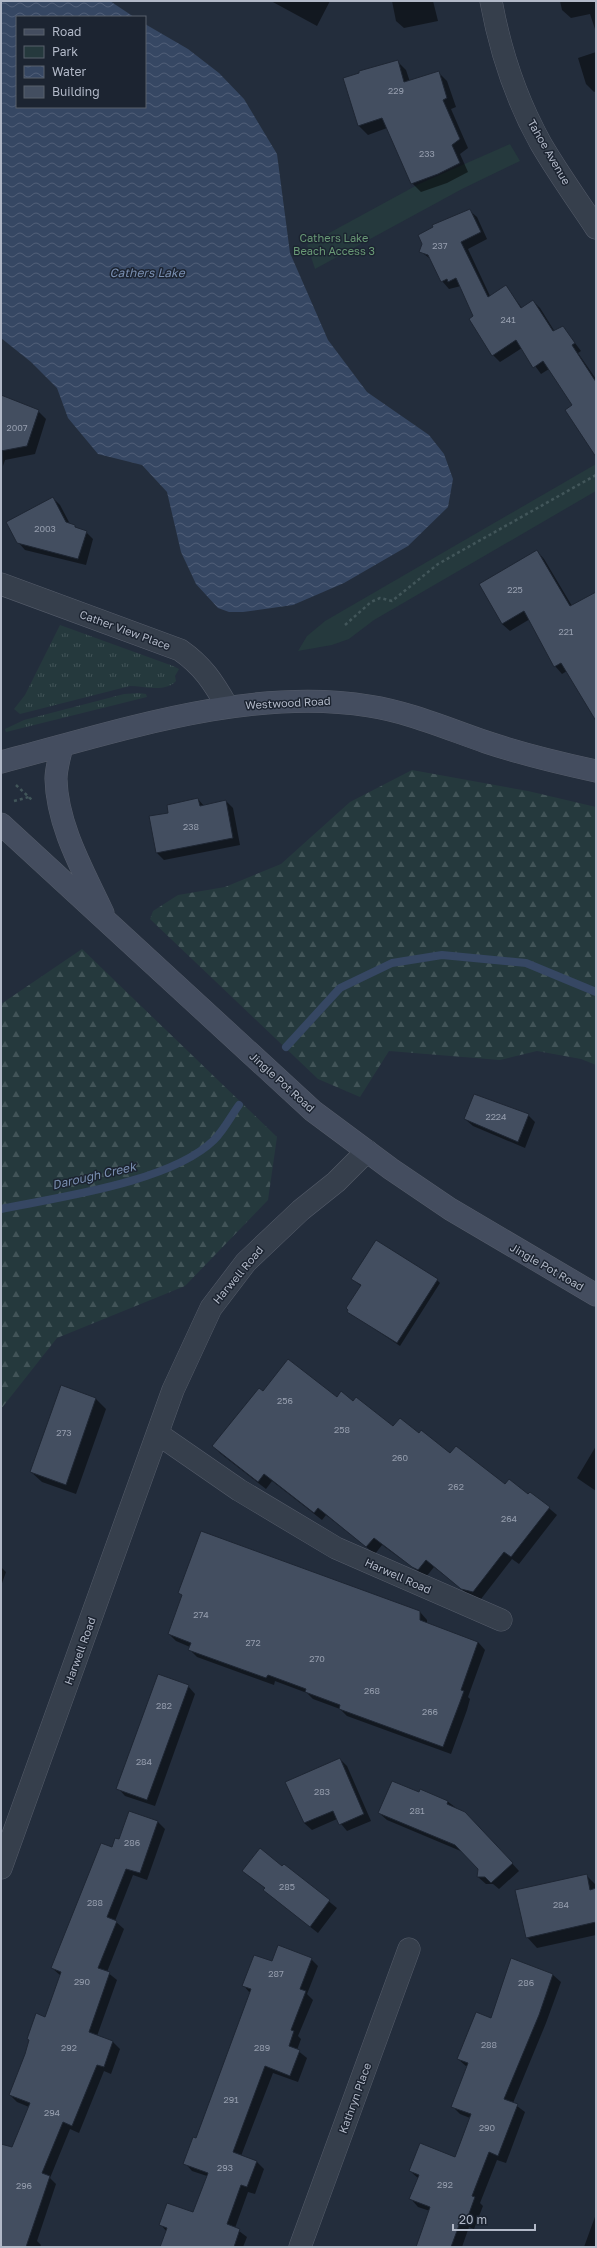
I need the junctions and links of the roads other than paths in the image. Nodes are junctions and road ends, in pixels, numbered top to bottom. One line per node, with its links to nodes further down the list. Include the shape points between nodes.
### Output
1 (491, 1): 2 (street, Tahoe Avenue, via 507,62 521,102 541,144)
2 (596, 228)
3 (1, 584): 4 (street, Cather View Place, via 180,650 192,658 209,676)
4 (227, 706): 5 (street, Westwood Road); 7 (street, Westwood Road, via 298,700 336,701 371,706 520,753)
5 (62, 746): 6 (street, Westwood Road); 9 (street, via 56,778 59,805 71,843)
6 (1, 762)
7 (596, 771)
8 (1, 824): 9 (street, Jingle Pot Road)
9 (106, 921): 10 (street, Jingle Pot Road, via 313,1110)
10 (366, 1151): 11 (street, Jingle Pot Road, via 450,1209); 12 (street, Harwell Road, via 336,1182 272,1236 246,1262 220,1295 202,1324 173,1390)
11 (596, 1295)
12 (158, 1434): 13 (street, Harwell Road, via 239,1490 336,1548); 14 (street, Harwell Road)
13 (501, 1620)
14 (1, 1868)
15 (409, 1949): 16 (street, Kathryn Place)
16 (300, 2247)

